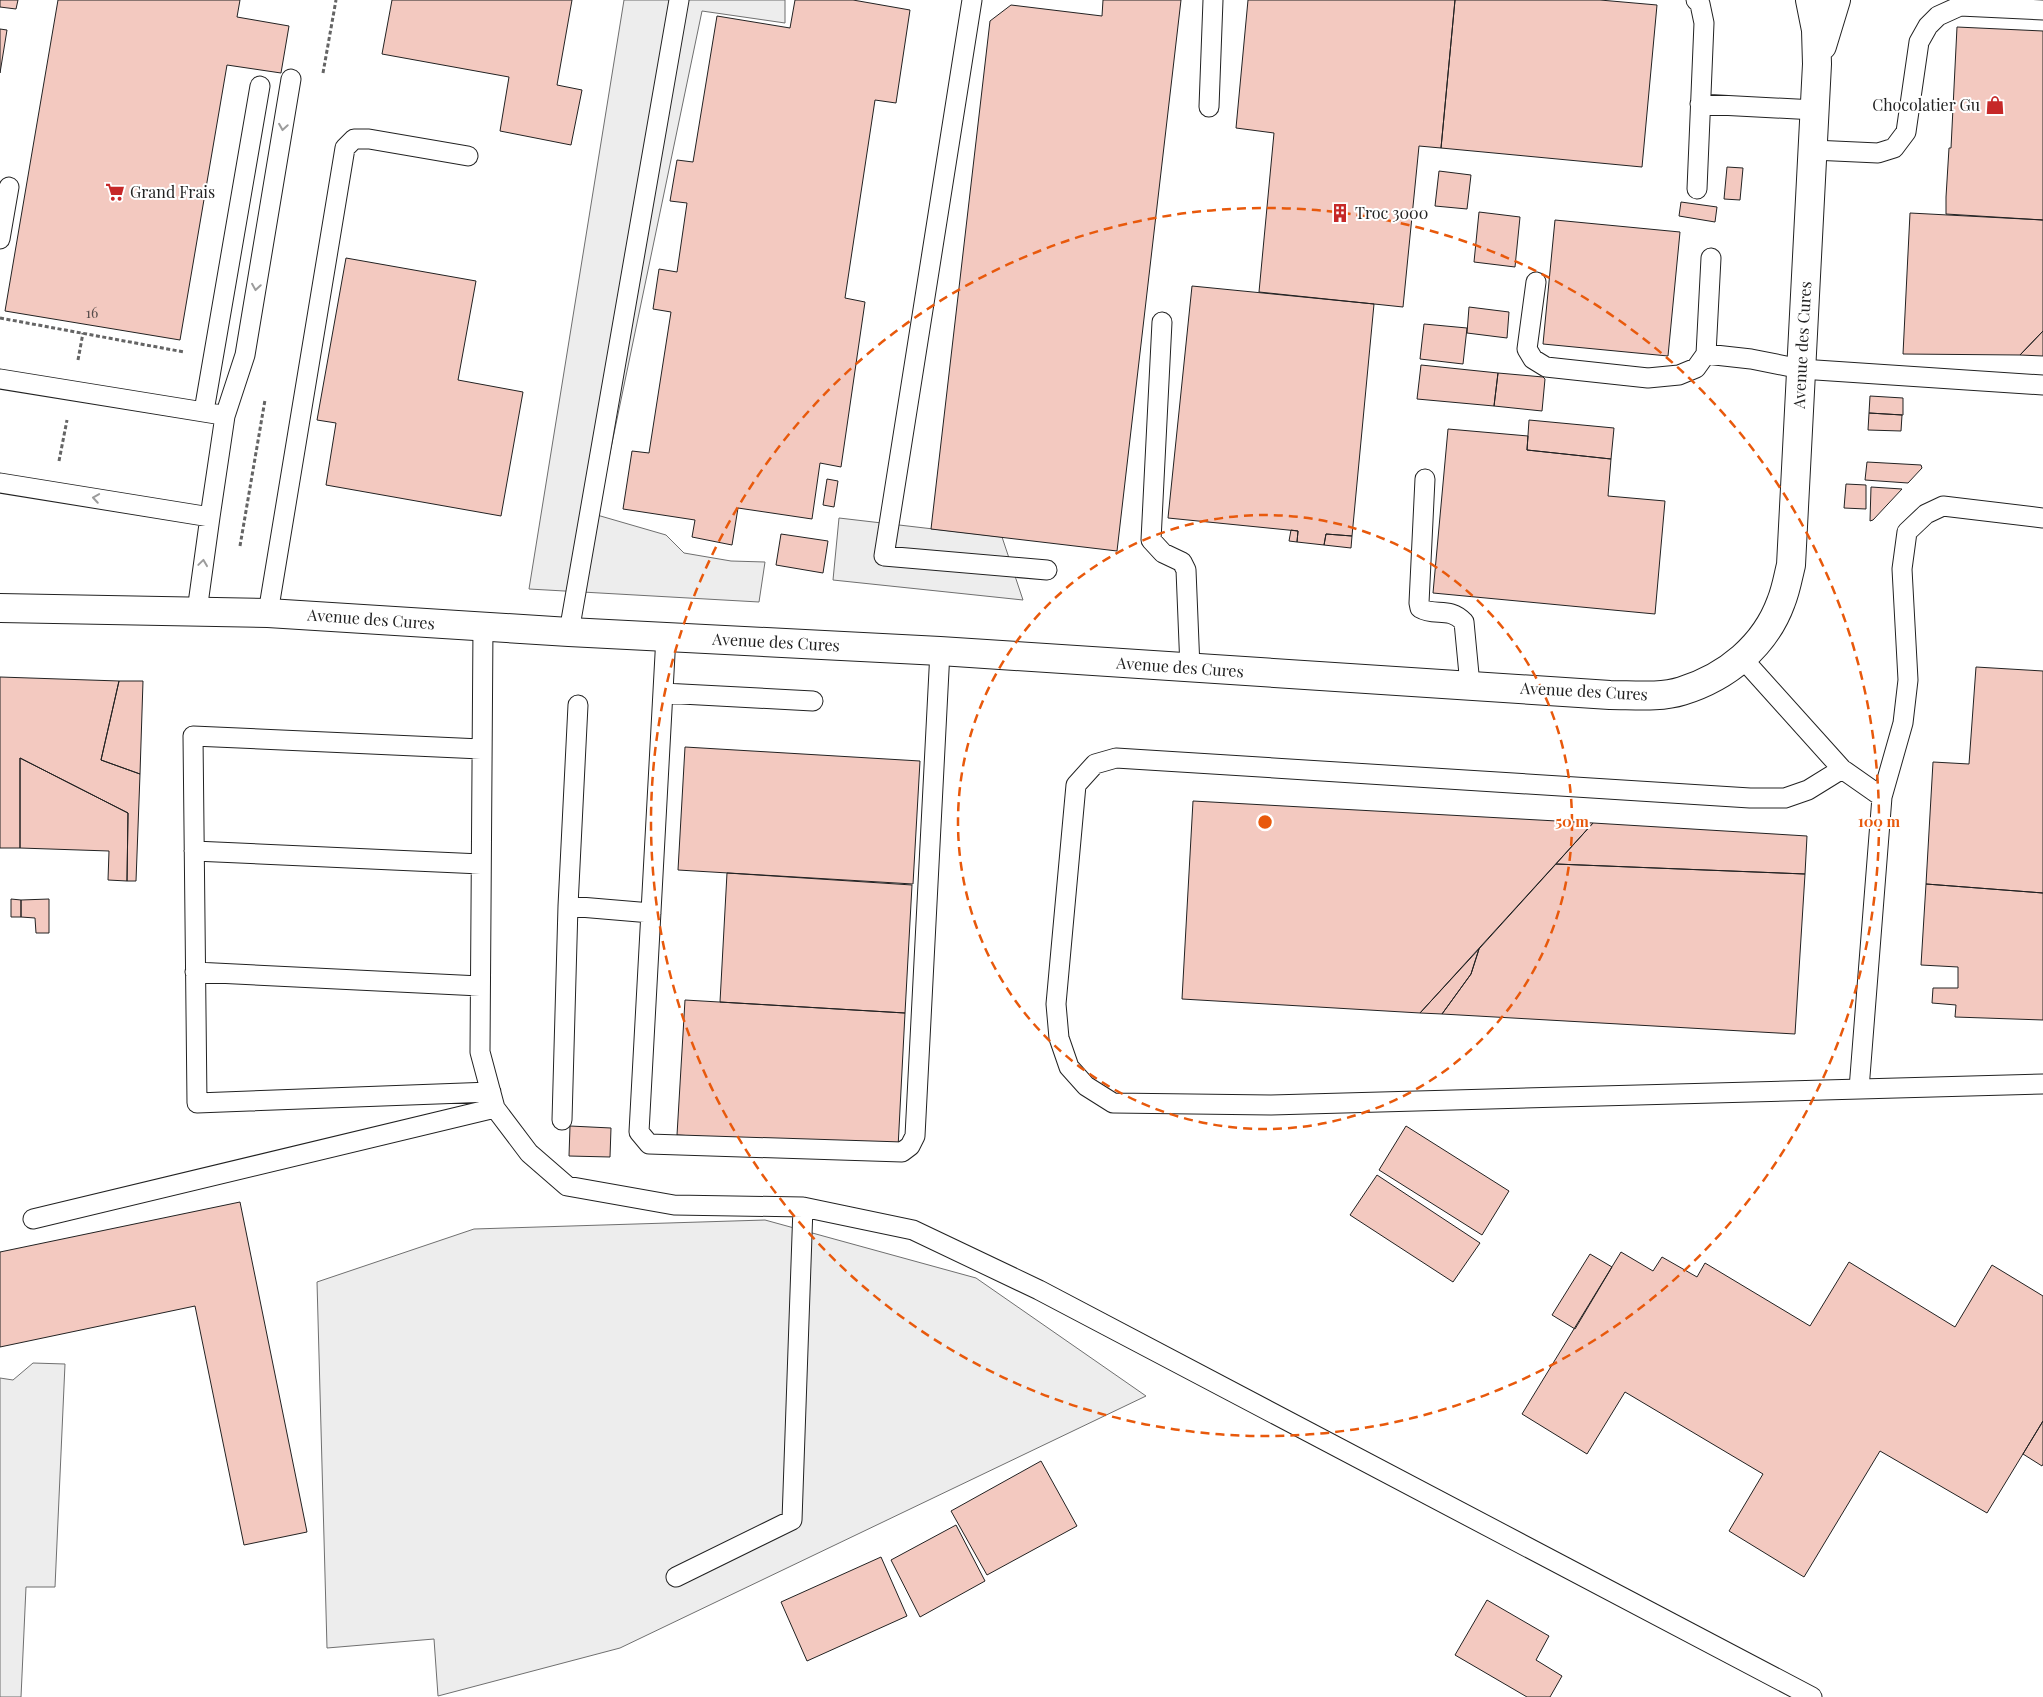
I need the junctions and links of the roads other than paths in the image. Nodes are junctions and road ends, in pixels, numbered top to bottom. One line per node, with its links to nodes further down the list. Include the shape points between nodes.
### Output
1 (679, 0): 37 (lane)
2 (972, 0): 32 (lane, via 884,556)
3 (1213, 0): 12 (lane)
4 (1696, 0): 11 (lane, via 1704,23)
5 (1810, 0): 8 (street, Avenue des Cures)
6 (1836, 0): 8 (street, Avenue des Cures)
7 (2043, 10): 14 (lane, via 1960,6 1938,16 1919,42 1906,132 1894,148 1878,153)
8 (1818, 64): 13 (street, Avenue des Cures)
9 (291, 78): 27 (lane, one-way to 27, via 245,355)
10 (260, 86): 26 (lane)
11 (1700, 104): 13 (lane); 17 (lane)
12 (1209, 107)
13 (1815, 110): 14 (street, Avenue des Cures)
14 (1813, 150): 23 (street, Avenue des Cures)
15 (468, 156): 35 (lane, via 368,139 354,139 345,148)
16 (9, 187): 18 (lane)
17 (1697, 189)
18 (0, 239)
19 (1711, 258): 22 (lane)
20 (1536, 282): 22 (lane, via 1527,349 1533,360 1546,367 1648,378 1679,375 1696,368)
21 (1162, 322): 41 (lane, via 1151,540 1163,553 1182,562 1186,570)
22 (1706, 354): 23 (lane)
23 (1801, 369): 25 (lane); 40 (street, Avenue des Cures, via 1791,565 1781,602 1765,634)
24 (0, 379): 26 (lane)
25 (2043, 385)
26 (204, 411): 27 (lane)
27 (225, 416): 30 (lane)
28 (1425, 479): 42 (lane, via 1420,608 1453,613 1464,622)
29 (0, 483): 30 (lane, one-way to 29)
30 (210, 517): 34 (lane, one-way to 30)
31 (2043, 518): 48 (lane, via 1944,506 1926,514 1907,532 1902,569 1908,680 1903,723)
32 (1047, 570)
33 (0, 608): 34 (street, Avenue des Cures)
34 (197, 611): 35 (street, Avenue des Cures)
35 (268, 613): 36 (street, Avenue des Cures)
36 (483, 626): 37 (street, Avenue des Cures); 46 (lane)
37 (569, 632): 38 (street, Avenue des Cures)
38 (666, 636): 39 (street, Avenue des Cures); 43 (lane)
39 (940, 651): 41 (street, Avenue des Cures); 52 (lane, via 915,1136 910,1146 902,1152 649,1144 639,1132)
40 (1743, 659): 42 (street, Avenue des Cures, via 1709,680 1681,692 1646,696); 47 (lane)
41 (1190, 668): 42 (street, Avenue des Cures)
42 (1470, 685)
43 (663, 693): 44 (lane); 52 (lane)
44 (813, 701)
45 (578, 705): 51 (lane)
46 (481, 750): 49 (lane, via 193,736); 50 (lane)
47 (1842, 769): 48 (lane); 56 (lane, via 1808,790 1785,798 1750,798 1116,758 1095,764 1076,785 1056,1004 1059,1038 1069,1067 1086,1086 1113,1103 1271,1105)
48 (1882, 798): 56 (lane)
49 (194, 851): 50 (lane); 53 (lane)
50 (480, 864): 54 (lane)
51 (568, 906): 52 (lane); 58 (lane)
52 (651, 913)
53 (195, 972): 54 (lane); 57 (lane, via 197,1103)
54 (480, 986): 57 (lane, via 480,1052)
55 (2043, 1084): 56 (lane)
56 (1859, 1088)
57 (493, 1100): 59 (lane, via 529,1153 567,1186 674,1206); 60 (lane)
58 (562, 1120)
59 (803, 1207): 61 (lane, via 792,1520); 62 (lane, via 913,1230 1039,1290)
60 (33, 1219)
61 (676, 1576)
62 (1812, 1697)

